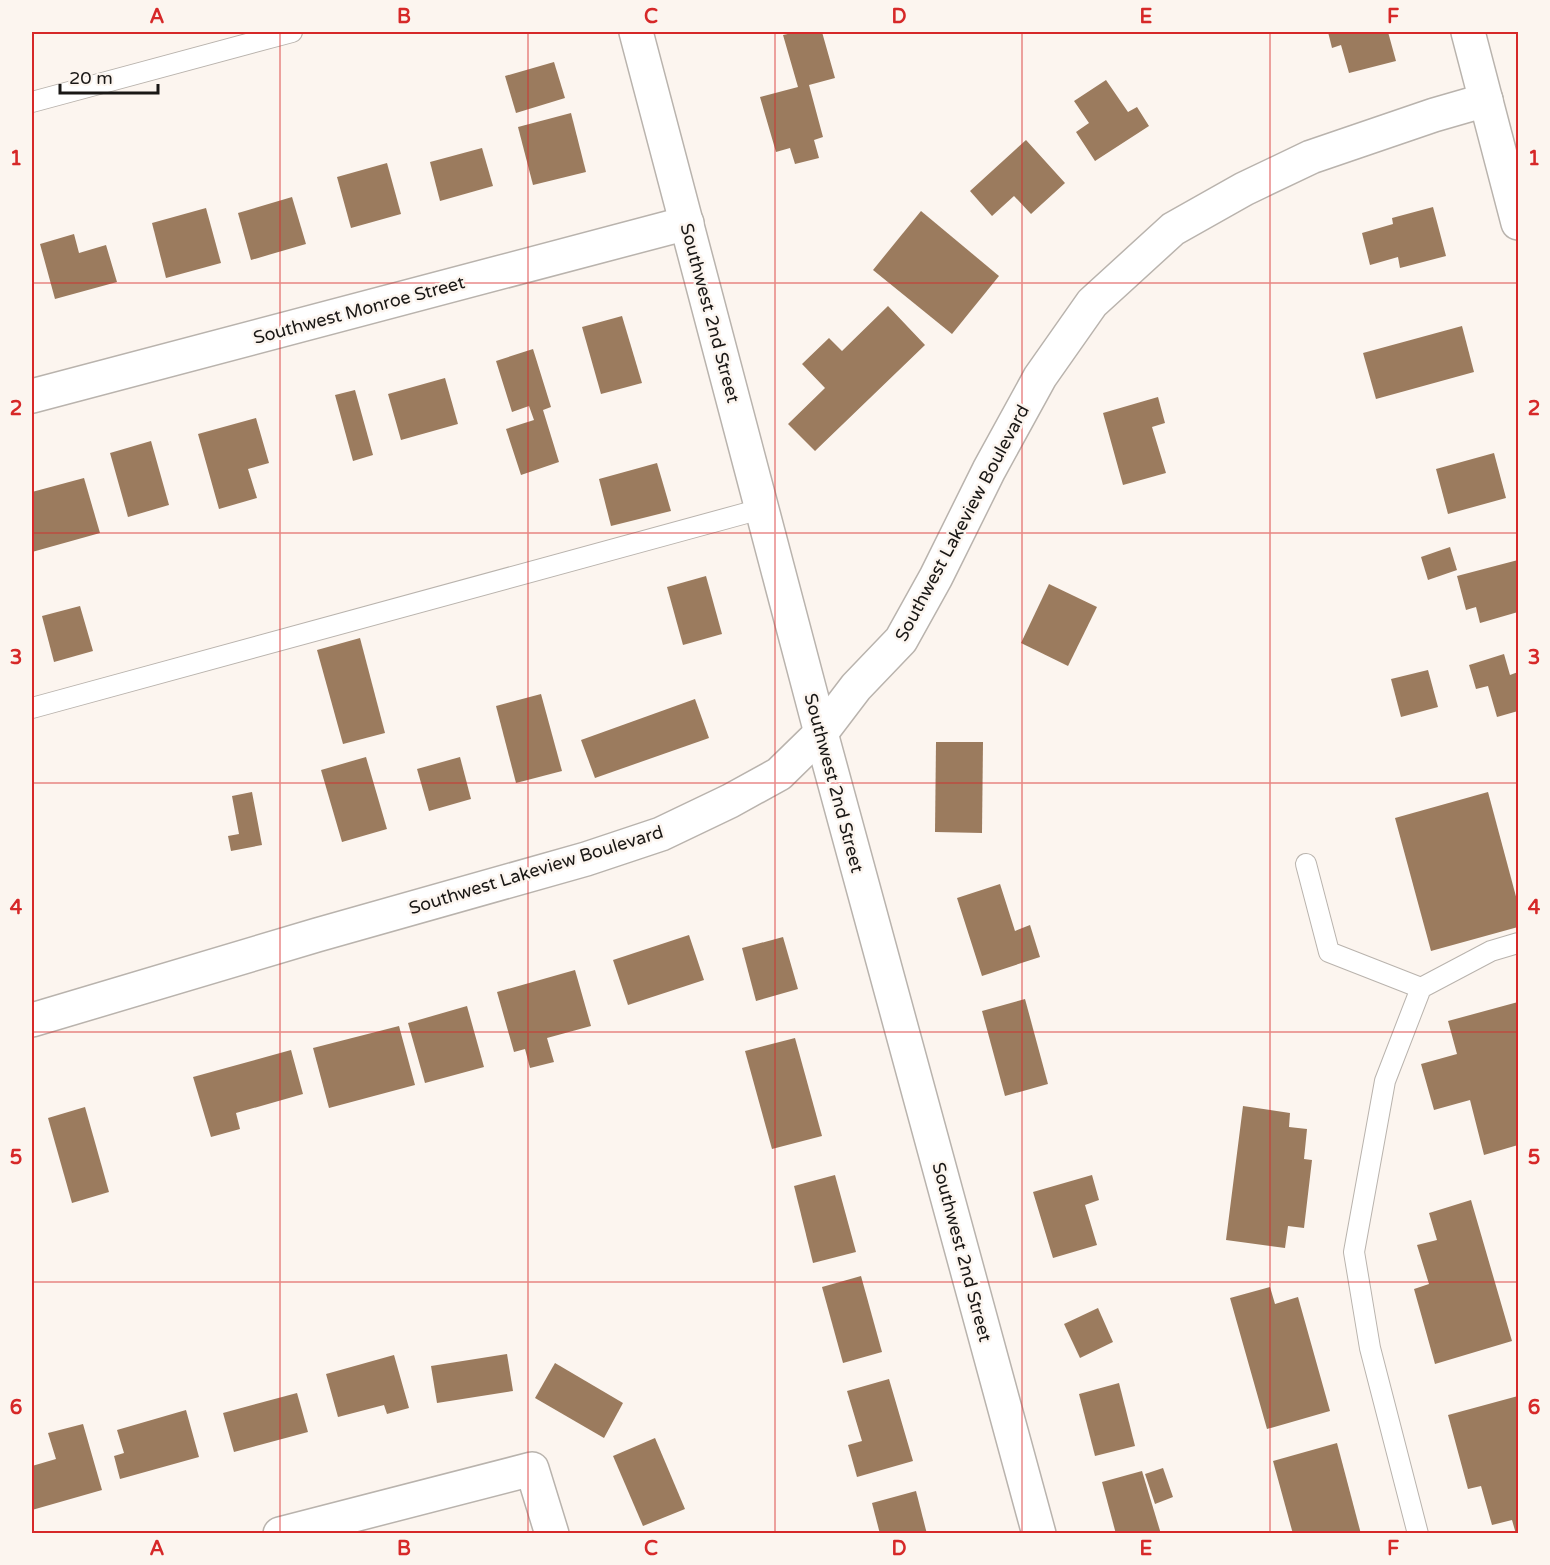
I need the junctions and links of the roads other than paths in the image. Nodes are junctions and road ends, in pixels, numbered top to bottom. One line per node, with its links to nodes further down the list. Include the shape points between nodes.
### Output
1 (292, 32): 5 (lane)
2 (636, 32): 6 (street, Southwest 2nd Street)
3 (1468, 32): 4 (street)
4 (1486, 100): 7 (street); 11 (street, Southwest Lakeview Boulevard, via 1311,157 1244,189 1173,229 1092,303 1041,377 901,640 856,687)
5 (32, 102)
6 (687, 223): 8 (street, Southwest Monroe Street); 9 (street, Southwest 2nd Street)
7 (1518, 223)
8 (32, 396)
9 (761, 508): 10 (lane); 11 (street, Southwest 2nd Street)
10 (32, 708)
11 (820, 733): 15 (street, Southwest Lakeview Boulevard, via 779,774 661,834); 18 (street, Southwest 2nd Street)
12 (1306, 864): 14 (lane, via 1329,952)
13 (1518, 943): 14 (lane, via 1491,951)
14 (1421, 988): 19 (lane, via 1385,1081 1354,1252 1370,1348)
15 (32, 1020)
16 (280, 1533): 17 (street, via 532,1469)
17 (552, 1533)
18 (1039, 1533)
19 (1418, 1533)

